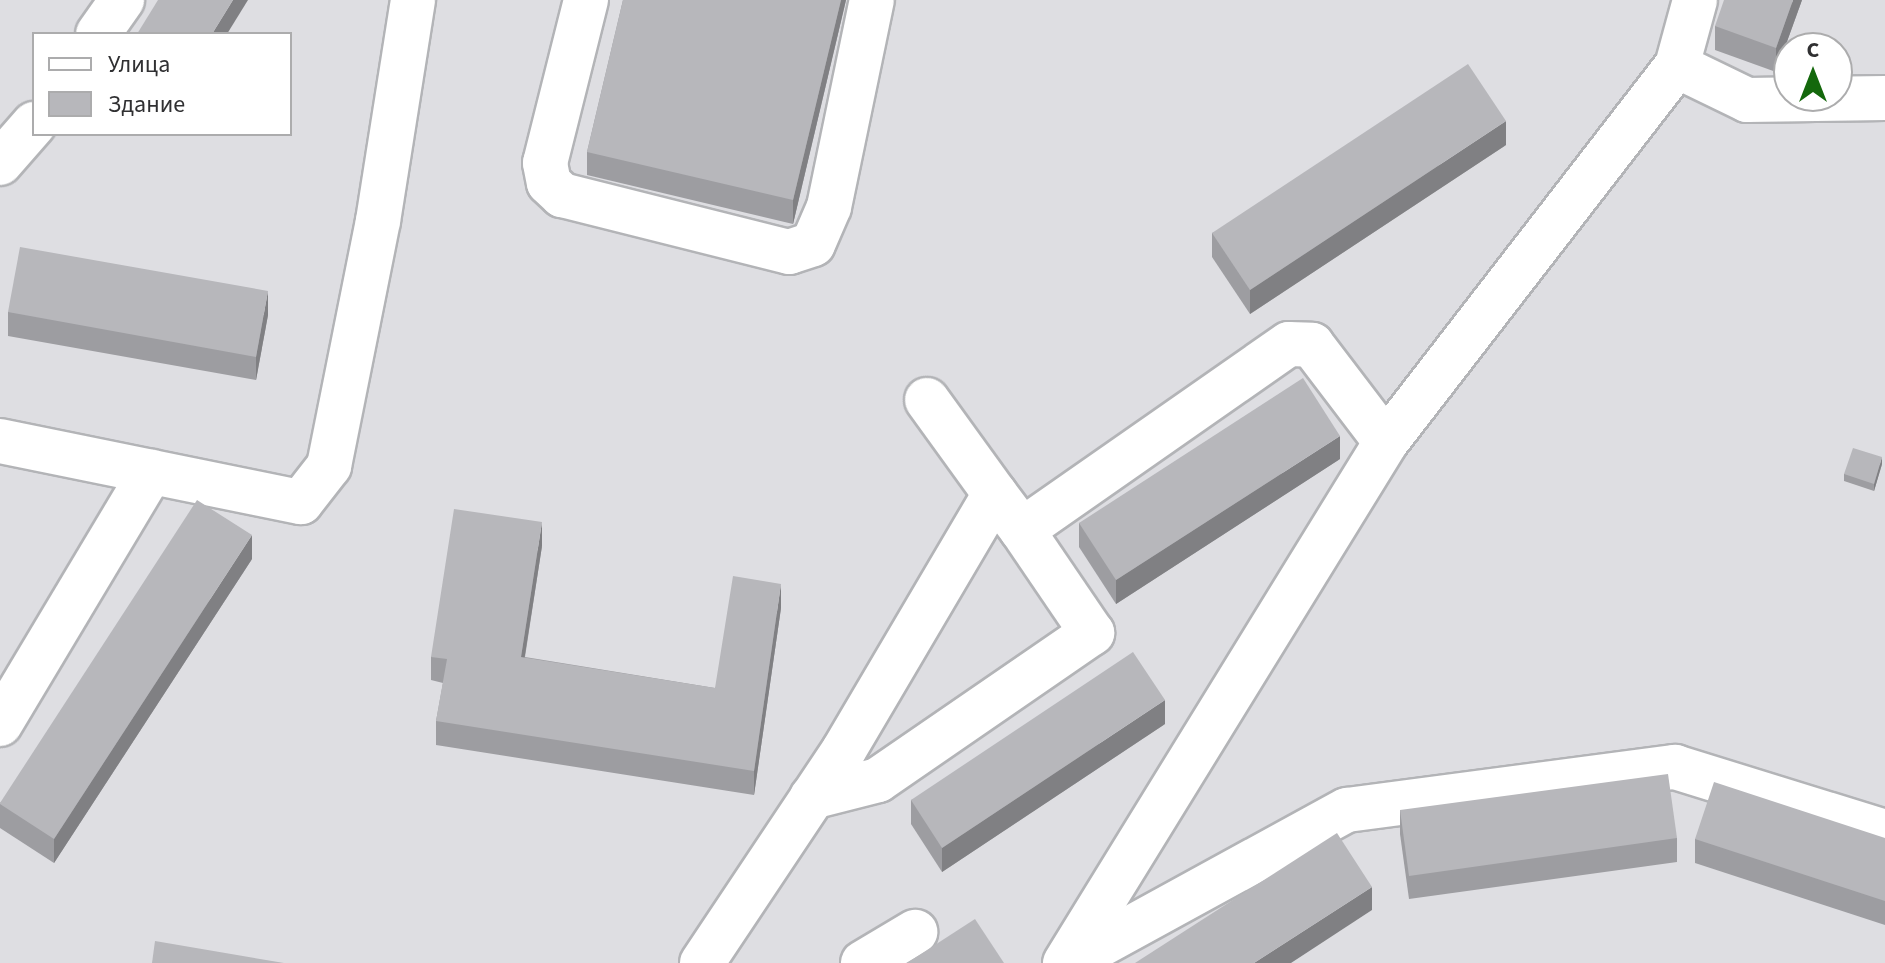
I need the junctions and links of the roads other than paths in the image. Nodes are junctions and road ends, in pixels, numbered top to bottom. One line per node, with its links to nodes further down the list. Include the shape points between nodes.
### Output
1 (122, 0): 6 (lane)
2 (413, 0): 12 (lane, via 378,221 329,466 301,502)
3 (586, 0): 4 (lane, via 545,163 549,183 562,195 789,252 813,244 829,207)
4 (872, 0)
5 (1695, 0): 7 (lane)
6 (99, 32)
7 (1677, 66): 8 (lane, via 1747,100); 11 (lane)
8 (1885, 98)
9 (927, 400): 13 (lane)
10 (0, 441): 12 (lane)
11 (1386, 442): 14 (lane, via 1312,345 1289,344); 21 (lane)
12 (151, 472): 15 (lane)
13 (995, 494): 14 (lane); 16 (lane)
14 (1022, 530): 16 (lane, via 1092,633 878,780)
15 (0, 724)
16 (812, 797): 19 (lane)
17 (1885, 832): 21 (lane, via 1675,767 1347,810)
18 (915, 932): 20 (lane)
19 (702, 963)
20 (863, 963)
21 (1066, 963)

